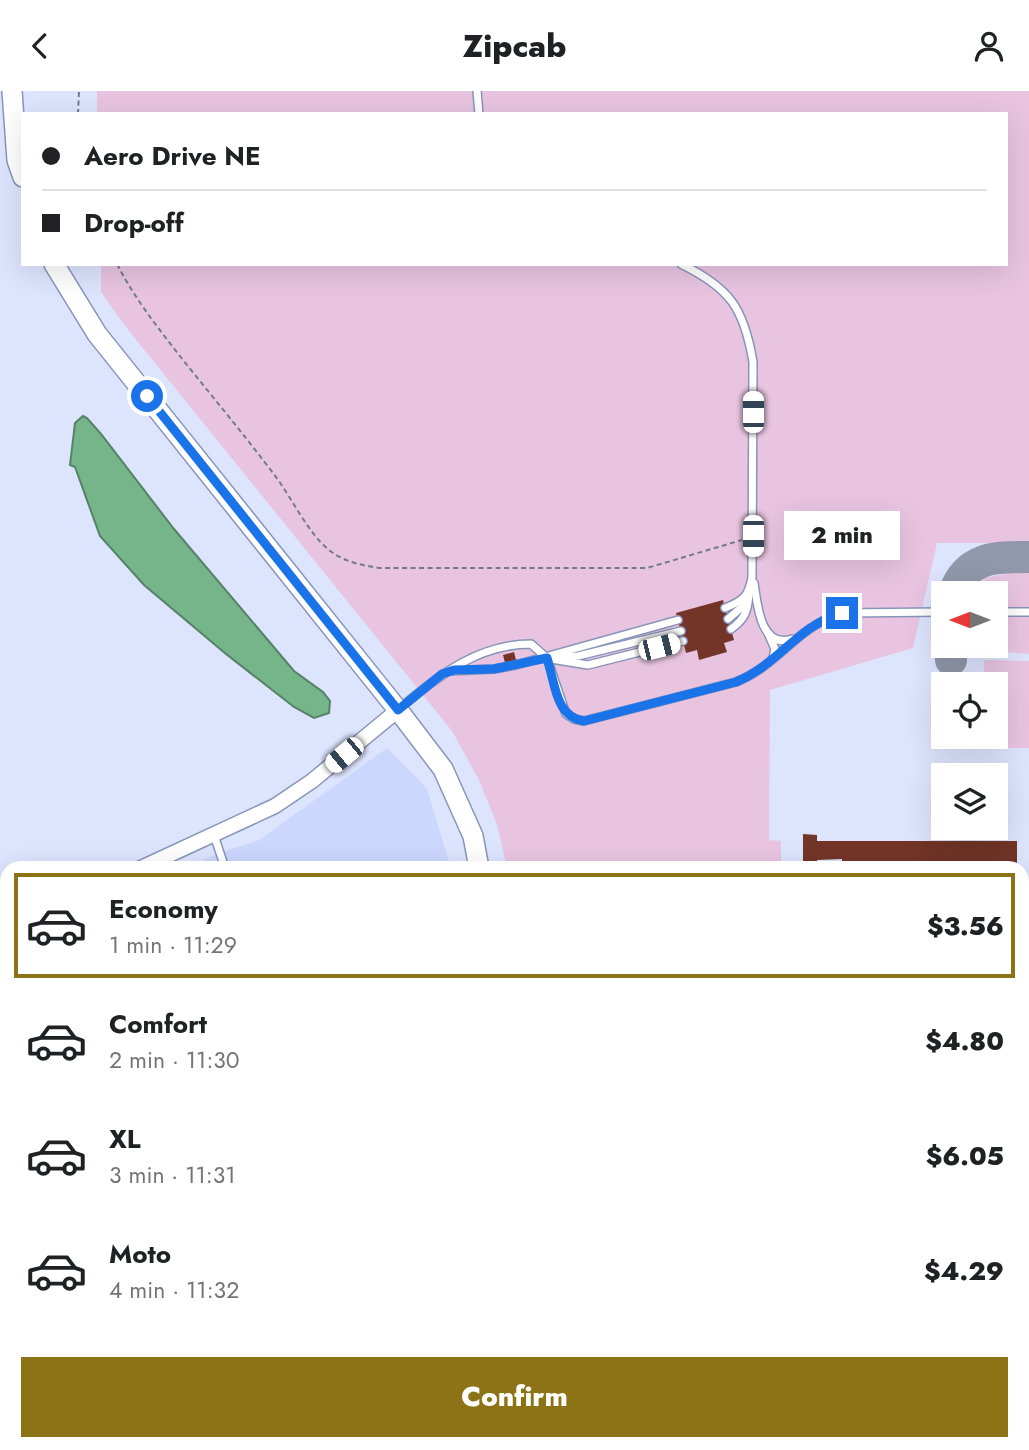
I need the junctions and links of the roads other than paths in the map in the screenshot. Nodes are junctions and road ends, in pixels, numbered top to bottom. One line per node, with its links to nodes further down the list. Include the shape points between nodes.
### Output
1 (12, 91): 4 (street)
2 (477, 91): 3 (lane)
3 (479, 112)
4 (21, 171)
5 (55, 266): 23 (street, via 97,334)
6 (685, 266): 7 (lane, via 725,291 749,337 753,362)
7 (752, 577): 8 (lane); 17 (lane, via 761,622)
8 (748, 594): 9 (lane); 13 (lane); 15 (lane, via 748,610)
9 (725, 608)
10 (931, 612): 18 (lane, via 842,613)
11 (1008, 612): 12 (lane)
12 (1029, 612)
13 (728, 619)
14 (678, 620): 20 (lane)
15 (731, 629)
16 (681, 631): 20 (lane, via 578,656)
17 (768, 633): 18 (lane, via 787,641); 21 (lane, via 775,649)
18 (796, 637): 21 (lane)
19 (683, 641): 20 (lane, via 588,665)
20 (547, 658): 21 (lane, via 566,714 584,721 736,682); 22 (lane); 22 (lane, via 531,644 522,644 472,658)
21 (769, 664)
22 (442, 674): 23 (lane)
23 (398, 710): 24 (street, via 312,781 275,806); 27 (street, via 443,769 473,836)
24 (215, 835): 25 (street); 26 (lane)
25 (157, 861)
26 (223, 861)
27 (478, 861)

